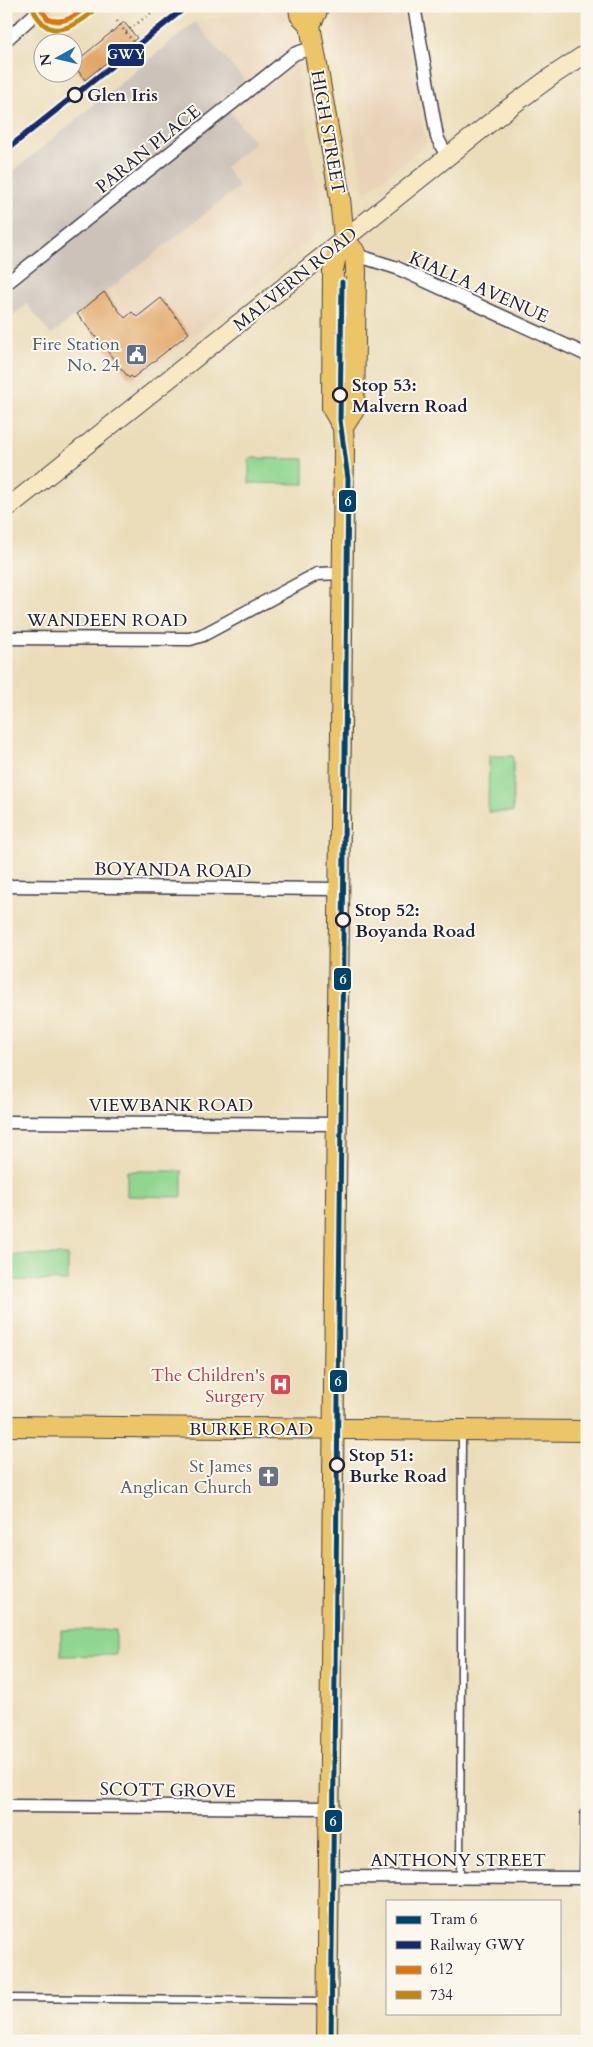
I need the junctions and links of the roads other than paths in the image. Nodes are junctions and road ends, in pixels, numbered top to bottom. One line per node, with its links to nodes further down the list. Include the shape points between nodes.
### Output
1 (87, 6): 4 (lane, via 73,18 61,22 48,19)
2 (298, 6): 5 (main road, HIGH STREET, via 300,15)
3 (414, 6): 9 (street, via 437,137)
4 (42, 7): 6 (street)
5 (313, 15): 7 (main road, HIGH STREET)
6 (6, 40)
7 (314, 47): 10 (main road, HIGH STREET); 11 (street, PARAN PLACE, via 294,54)
8 (587, 53): 9 (main road, MALVERN ROAD, via 526,94)
9 (447, 157): 10 (main road, MALVERN ROAD)
10 (350, 247): 12 (street, KIALLA AVENUE); 13 (main road, MALVERN ROAD); 14 (main road, HIGH STREET, via 336,256 333,270 332,408 343,427)
11 (7, 283)
12 (587, 355)
13 (6, 509)
14 (342, 573): 15 (street, WANDEEN ROAD, via 317,574 204,635 190,639); 17 (main road, HIGH STREET)
15 (6, 638)
16 (6, 886): 17 (street, BOYANDA ROAD)
17 (339, 889): 19 (main road, HIGH STREET)
18 (6, 1122): 19 (street, VIEWBANK ROAD)
19 (336, 1124): 21 (main road, HIGH STREET)
20 (6, 1426): 21 (main road, BURKE ROAD)
21 (333, 1429): 22 (main road, BURKE ROAD); 25 (main road, HIGH STREET)
22 (462, 1430): 23 (main road, BURKE ROAD); 28 (lane)
23 (587, 1431)
24 (6, 1806): 25 (street, SCOTT GROVE)
25 (330, 1808): 27 (main road, HIGH STREET)
26 (587, 1814): 29 (street)
27 (329, 1877): 28 (street, ANTHONY STREET); 31 (main road, HIGH STREET)
28 (460, 1877): 29 (street, ANTHONY STREET)
29 (586, 1878)
30 (6, 1998): 31 (lane)
31 (328, 2001): 32 (main road, HIGH STREET)
32 (327, 2041)

